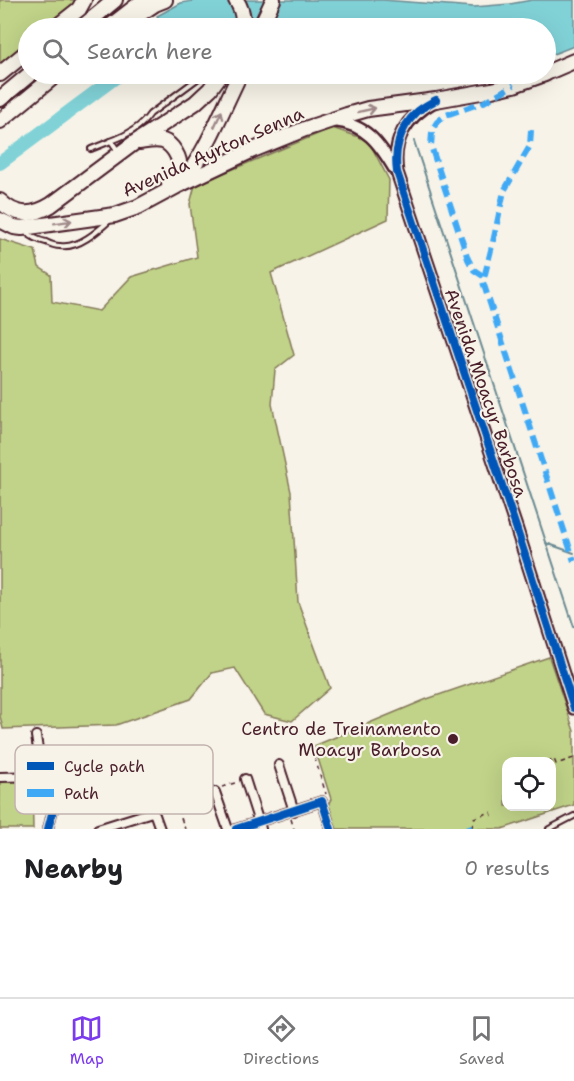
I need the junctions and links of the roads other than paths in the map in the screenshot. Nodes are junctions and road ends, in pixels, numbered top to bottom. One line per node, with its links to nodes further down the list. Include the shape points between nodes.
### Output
1 (84, 0): 7 (highway)
2 (115, 0): 8 (highway)
3 (144, 0): 9 (highway)
4 (165, 0): 10 (highway)
5 (236, 0): 11 (highway)
6 (273, 0): 12 (highway)
7 (68, 18)
8 (93, 18)
9 (119, 18)
10 (134, 18)
11 (242, 18)
12 (265, 18)
13 (18, 59): 16 (highway)
14 (574, 61): 15 (highway, Avenida Ayrton Senna)
15 (556, 68)
16 (0, 74)
17 (18, 84): 23 (highway)
18 (43, 84): 25 (highway)
19 (190, 84): 27 (lane, via 130,132)
20 (214, 84): 28 (highway, via 195,103)
21 (235, 84): 32 (highway, one-way to 21, via 202,153)
22 (517, 84): 24 (highway, Avenida Ayrton Senna)
23 (0, 99)
24 (436, 100): 26 (highway, Avenida Ayrton Senna, one-way to 24, via 368,109); 31 (street, Avenida Moacyr Barbosa, via 415,114 403,131 396,152)
25 (0, 121)
26 (330, 121): 31 (street, Avenida Moacyr Barbosa, via 356,126 370,135); 32 (highway, Avenida Ayrton Senna, via 253,150)
27 (111, 141): 29 (lane); 30 (lane)
28 (134, 143): 30 (highway); 33 (highway, via 164,142 175,153 178,172)
29 (91, 149)
30 (120, 153): 34 (highway, via 38,212 20,214)
31 (397, 172): 38 (street, Avenida Moacyr Barbosa)
32 (177, 186): 33 (highway, Avenida Ayrton Senna)
33 (158, 196): 35 (highway, Avenida Ayrton Senna)
34 (0, 201)
35 (115, 214): 37 (highway, Avenida Ayrton Senna, one-way to 35); 37 (lane, via 98,231 62,247 30,236)
36 (3, 222): 37 (highway, Avenida Ayrton Senna)
37 (22, 228)
38 (574, 708)
39 (36, 736): 40 (street)
40 (37, 745)
41 (279, 765): 46 (street)
42 (0, 777): 43 (street)
43 (15, 777)
44 (245, 779): 52 (street)
45 (215, 792): 56 (street)
46 (291, 811): 52 (street); 58 (street, via 322,801)
47 (52, 814): 53 (street)
48 (147, 814): 51 (street)
49 (155, 814): 55 (street)
50 (574, 816): 59 (lane)
51 (123, 825): 54 (street)
52 (260, 825): 57 (street)
53 (48, 829)
54 (98, 829)
55 (160, 829)
56 (228, 829)
57 (237, 829)
58 (331, 829)
59 (549, 829)

